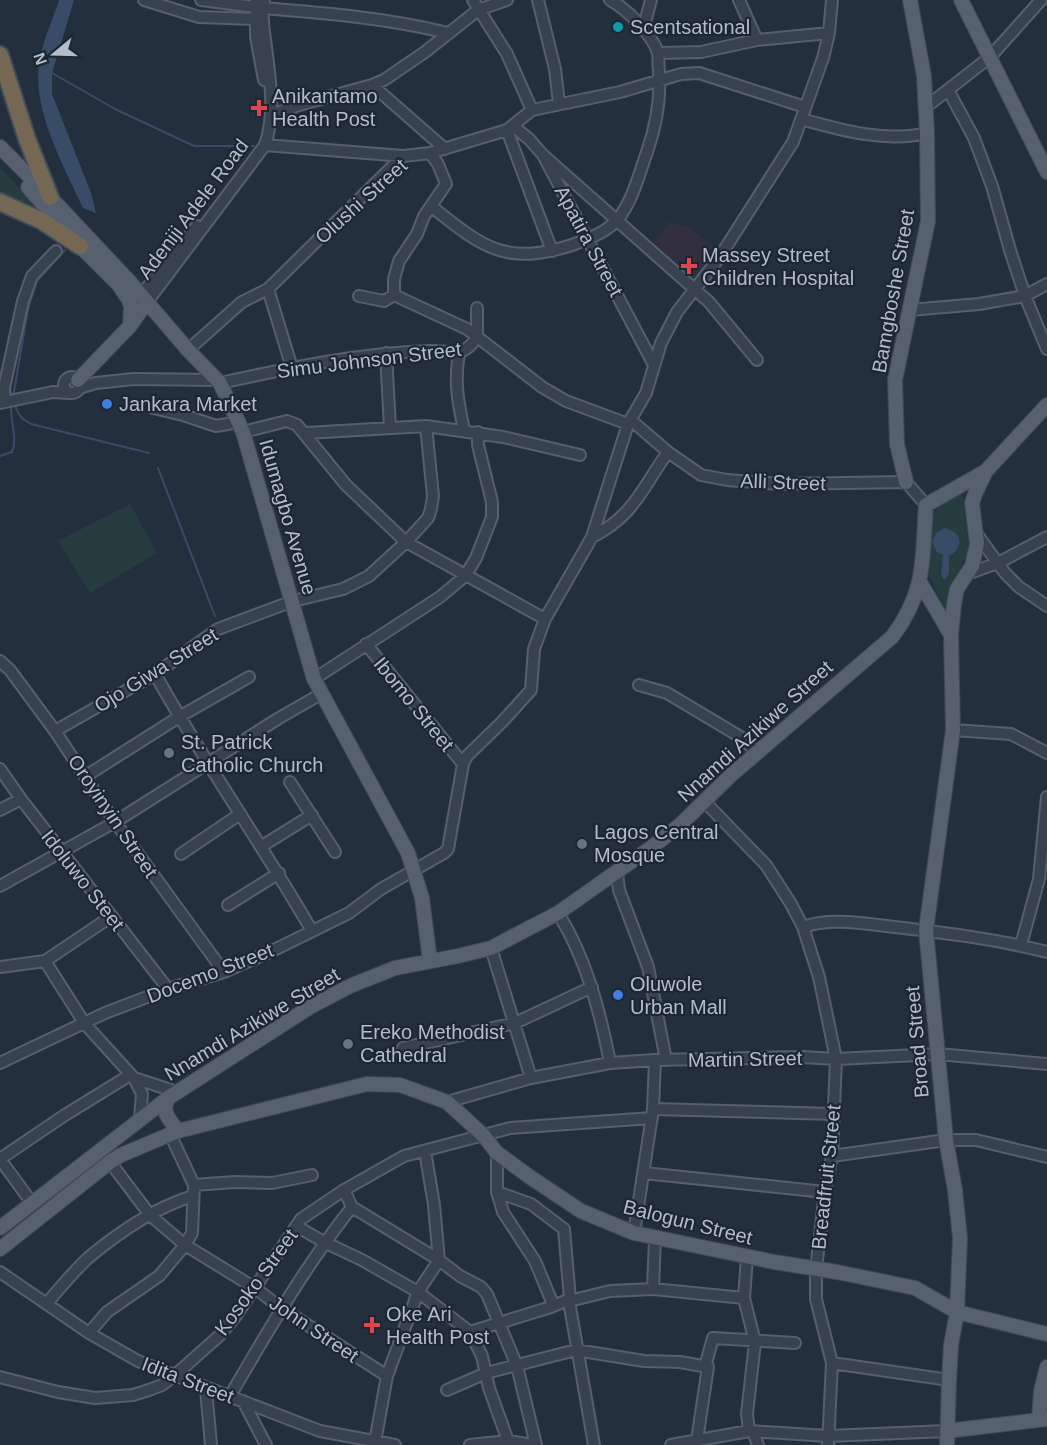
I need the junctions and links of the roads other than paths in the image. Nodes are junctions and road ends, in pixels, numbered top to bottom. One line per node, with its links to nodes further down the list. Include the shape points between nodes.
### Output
1 (144, 0): 14 (street, via 199,17)
2 (201, 0): 12 (street)
3 (507, 0): 13 (street)
4 (538, 0): 25 (street, via 555,69)
5 (610, 0): 15 (street)
6 (651, 0): 15 (street)
7 (738, 0): 18 (street)
8 (832, 0): 17 (street)
9 (910, 0): 27 (main road, Bamgboshe Street)
10 (961, 0): 21 (main road)
11 (1041, 0): 21 (street)
12 (260, 4): 14 (street, Adeniji Adele Road); 16 (street, via 407,23); 29 (street, Adeniji Adele Road)
13 (475, 5): 16 (street); 28 (street, via 507,54)
14 (255, 19): 56 (street, Adeniji Adele Road, via 267,113 259,142)
15 (643, 30): 19 (street)
16 (448, 33): 23 (street)
17 (829, 33): 18 (street); 26 (street)
18 (757, 40): 19 (street, via 701,52)
19 (657, 53): 22 (street)
20 (0, 55): 40 (highway)
21 (990, 57): 24 (street); 41 (main road)
22 (659, 82): 25 (street, Olushi Street); 26 (street, Olushi Street, via 699,73); 45 (street, via 660,100 651,139 627,206)
23 (372, 85): 29 (street); 35 (street)
24 (948, 90): 27 (street); 55 (street, via 985,167)
25 (559, 104): 28 (street, Olushi Street)
26 (805, 107): 30 (street)
27 (926, 107): 32 (main road, Bamgboshe Street)
28 (532, 110): 31 (street, Olushi Street)
29 (272, 115): 33 (street, Adeniji Adele Road)
30 (801, 119): 32 (street, via 844,131 909,138); 52 (street, via 793,142 748,214)
31 (510, 128): 35 (street, Olushi Street); 37 (street, Apatira Street, via 529,139); 49 (street)
32 (927, 134): 58 (main road, Bamgboshe Street, via 928,221)
33 (266, 145): 38 (street); 56 (street, Adeniji Adele Road)
34 (0, 147): 40 (main road)
35 (445, 149): 36 (street, Olushi Street)
36 (430, 153): 38 (street, Olushi Street); 44 (street, via 446,184)
37 (543, 155): 45 (street); 46 (street, Apatira Street)
38 (403, 156): 51 (street, Olushi Street)
39 (0, 158): 43 (main road, Idumagbo Avenue)
40 (34, 171): 43 (highway)
41 (1047, 172)
42 (0, 202): 47 (highway, via 42,221)
43 (50, 204): 47 (main road, Idumagbo Avenue); 56 (main road, Idumagbo Avenue)
44 (431, 206): 49 (street, via 483,245 523,255); 53 (street, via 399,261)
45 (616, 220): 46 (street); 52 (street)
46 (587, 239): 49 (street); 66 (street, Apatira Street)
47 (80, 246): 59 (main road, Idumagbo Avenue, via 125,293 131,307)
48 (56, 250): 71 (street, via 32,276 23,301)
49 (552, 251)
50 (1047, 285): 55 (street)
51 (268, 289): 62 (street, Olushi Street, via 242,302); 67 (street)
52 (693, 290): 65 (street, via 722,317); 66 (street, via 677,312)
53 (394, 295): 54 (street, via 384,301); 60 (street)
54 (359, 296)
55 (1025, 296): 58 (street); 61 (street)
56 (144, 298): 59 (main road, Adeniji Adele Road); 62 (main road, Idumagbo Avenue)
57 (477, 308): 60 (street)
58 (910, 310): 84 (main road, Bamgboshe Street, via 896,380 897,444)
59 (129, 326): 69 (main road, Adeniji Adele Road)
60 (477, 337): 63 (street, Simu Johnson Street, via 470,347); 74 (street, via 566,401)
61 (1047, 349)
62 (188, 350): 68 (main road, Idumagbo Avenue)
63 (459, 352): 64 (street, Simu Johnson Street); 78 (street, via 456,394)
64 (386, 353): 67 (street, Simu Johnson Street); 77 (street)
65 (757, 360)
66 (654, 365): 74 (street, via 646,393)
67 (292, 368): 68 (street, Simu Johnson Street)
68 (219, 381): 69 (street, Simu Johnson Street, via 134,379); 76 (main road, Idumagbo Avenue)
69 (76, 387): 70 (street); 70 (street, via 69,377)
70 (53, 392): 71 (street)
71 (3, 403)
72 (1047, 405): 83 (main road, Broad Street)
73 (153, 408): 76 (street, via 216,426)
74 (630, 423): 81 (street, Alli Street); 87 (street)
75 (426, 426): 77 (street); 78 (street); 89 (street, Ojo Giwa Street, via 432,509)
76 (241, 427): 80 (street, via 287,421); 94 (main road, Idumagbo Avenue)
77 (390, 428): 80 (street)
78 (464, 430): 79 (street)
79 (478, 432): 82 (street); 92 (street, via 492,517)
80 (306, 433): 89 (street, via 346,485)
81 (668, 452): 84 (street, Alli Street, via 701,475 727,480 780,484); 87 (street, via 620,520)
82 (580, 455)
83 (986, 471): 85 (main road, Broad Street); 86 (main road, Broad Street, via 972,503)
84 (906, 482): 85 (street)
85 (926, 505): 93 (main road, Nnamdi Azikiwe Street)
86 (976, 533): 90 (street); 91 (main road, Broad Street, via 975,556)
87 (592, 537): 96 (street)
88 (1047, 537): 90 (street)
89 (406, 542): 92 (street); 94 (street, Ojo Giwa Street, via 369,576 343,589)
90 (998, 563): 91 (street); 95 (street, via 1019,587)
91 (967, 574): 97 (main road, Broad Street, via 957,589)
92 (465, 576): 96 (street); 98 (street, via 440,597)
93 (920, 582): 97 (main road, Broad Street); 109 (main road, Nnamdi Azikiwe Street, via 914,603 892,637)
94 (293, 602): 100 (street, Ojo Giwa Street, via 218,629); 102 (main road, Idumagbo Avenue)
95 (1047, 606)
96 (545, 620): 111 (street, via 534,649 531,690)
97 (951, 635): 106 (main road, Broad Street)
98 (366, 644): 102 (street); 111 (street, Ibomo Street)
99 (0, 662): 107 (street, Oroyinyin Street)
100 (155, 674): 105 (street); 107 (street, Ojo Giwa Street)
101 (249, 676): 105 (street)
102 (314, 679): 104 (main road, Idumagbo Avenue)
103 (639, 685): 109 (street, via 667,693 744,739)
104 (321, 694): 110 (street); 126 (main road, Idumagbo Avenue, via 408,853)
105 (179, 717): 110 (street); 113 (street)
106 (953, 730): 108 (street, via 1011,734); 134 (main road, Broad Street)
107 (55, 731): 113 (street, Oroyinyin Street)
108 (1047, 753)
109 (757, 754): 117 (main road, Nnamdi Azikiwe Street)
110 (209, 764): 119 (street); 121 (street)
111 (463, 764): 126 (street, Docemo Street, via 450,846)
112 (0, 769): 116 (street, Idoluwo Steet)
113 (86, 776): 121 (street, Oroyinyin Street)
114 (290, 782): 120 (street)
115 (1047, 797): 136 (street, via 1039,879)
116 (21, 799): 118 (street); 124 (street, Idoluwo Steet)
117 (704, 801): 127 (main road, Nnamdi Azikiwe Street, via 659,842); 133 (street, Breadfruit Street, via 775,876)
118 (0, 810)
119 (240, 814): 122 (street); 125 (street)
120 (312, 815): 122 (street); 123 (street)
121 (115, 822): 124 (street); 142 (street, Oroyinyin Street)
122 (262, 846): 128 (street)
123 (335, 852)
124 (62, 853): 129 (street); 132 (street, Idoluwo Steet)
125 (181, 854)
126 (413, 871): 135 (street, Docemo Street, via 349,913); 140 (main road, Idumagbo Avenue, via 422,898)
127 (617, 872): 131 (main road, Nnamdi Azikiwe Street); 150 (street, via 619,890 648,967)
128 (279, 873): 130 (street); 135 (street)
129 (0, 886)
130 (228, 905)
131 (558, 913): 137 (main road, Nnamdi Azikiwe Street); 143 (street)
132 (112, 916): 139 (street); 144 (street, Idoluwo Steet)
133 (803, 927): 134 (street, via 839,922); 149 (street, Breadfruit Street, via 819,977)
134 (926, 930): 136 (street); 148 (main road, Broad Street)
135 (312, 931): 142 (street, Docemo Street)
136 (1021, 945): 138 (street)
137 (492, 948): 140 (main road, Nnamdi Azikiwe Street); 145 (street)
138 (1047, 952)
139 (45, 961): 141 (street); 146 (street)
140 (430, 961): 156 (main road, Nnamdi Azikiwe Street, via 395,968 350,986)
141 (0, 967)
142 (224, 972): 144 (street, Docemo Street)
143 (592, 987): 145 (street); 152 (street)
144 (168, 989): 146 (street, Docemo Street)
145 (515, 1023): 147 (street); 155 (street)
146 (85, 1024): 151 (street, Docemo Street); 154 (street)
147 (403, 1048)
148 (938, 1054): 149 (street, Martin Street); 153 (street, Martin Street); 163 (main road, Broad Street)
149 (836, 1059): 150 (street, Martin Street); 159 (street, Breadfruit Street)
150 (661, 1060): 152 (street, Martin Street); 158 (street)
151 (0, 1063)
152 (610, 1064): 155 (street, Martin Street)
153 (1047, 1064)
154 (132, 1077): 156 (street); 160 (street, via 142,1094); 168 (street, via 65,1115)
155 (531, 1078): 157 (street, Martin Street)
156 (172, 1095): 160 (main road, Nnamdi Azikiwe Street); 161 (main road, via 165,1114)
157 (447, 1102): 161 (main road, Balogun Street, via 399,1084 367,1084); 162 (main road, Balogun Street)
158 (652, 1114): 159 (street, Kosoko Street); 162 (street, Kosoko Street, via 499,1129); 170 (street)
159 (834, 1114): 166 (street, Breadfruit Street)
160 (140, 1118): 177 (main road, Nnamdi Azikiwe Street)
161 (174, 1132): 169 (main road, Balogun Street); 172 (street)
162 (484, 1136): 164 (street, Kosoko Street); 165 (main road, Balogun Street)
163 (946, 1140): 166 (street); 167 (street, via 976,1140); 199 (main road, Broad Street, via 960,1238)
164 (425, 1150): 173 (street, Kosoko Street, via 404,1156); 188 (street)
165 (497, 1153): 174 (street); 182 (main road, Balogun Street, via 580,1211)
166 (832, 1156): 175 (street, Breadfruit Street)
167 (1047, 1157)
168 (1, 1161): 177 (street)
169 (110, 1162): 179 (street, John Street); 186 (main road, Balogun Street)
170 (644, 1173): 175 (street); 182 (street)
171 (312, 1175): 172 (street, via 272,1183)
172 (194, 1185): 176 (street)
173 (344, 1190): 178 (street); 180 (street, Kosoko Street)
174 (497, 1192): 195 (street, via 531,1204 564,1229); 197 (street, via 504,1212 535,1261)
175 (825, 1192): 189 (street, Breadfruit Street)
176 (193, 1196): 179 (street); 185 (street, via 192,1233)
177 (32, 1203): 181 (main road, Nnamdi Azikiwe Street)
178 (352, 1207): 184 (street); 188 (street)
179 (150, 1215): 185 (street, John Street); 196 (street, via 87,1260)
180 (296, 1226): 184 (street); 191 (street, Kosoko Street)
181 (0, 1228)
182 (634, 1233): 183 (main road, Balogun Street)
183 (655, 1238): 187 (main road, Balogun Street); 192 (street)
184 (324, 1242): 193 (street); 198 (street)
185 (184, 1245): 191 (street, John Street); 202 (street, via 159,1276 107,1312)
186 (3, 1246)
187 (747, 1257): 189 (main road, Balogun Street); 194 (street)
188 (439, 1260): 193 (street); 200 (street, via 481,1287)
189 (816, 1269): 199 (main road, Balogun Street, via 915,1288); 207 (street, Breadfruit Street, via 816,1299)
190 (0, 1272): 196 (street, Idita Street)
191 (255, 1288): 198 (street, John Street); 211 (street, Kosoko Street, via 219,1336)
192 (653, 1289): 194 (street); 195 (street, via 610,1291)
193 (418, 1292): 201 (street); 212 (street)
194 (744, 1298): 204 (street)
195 (569, 1300): 197 (street); 206 (street)
196 (47, 1303): 202 (street, Idita Street)
197 (551, 1307): 200 (street)
198 (281, 1308): 212 (street, John Street); 218 (street)
199 (957, 1312): 203 (main road, Balogun Street); 215 (main road, Broad Street)
200 (501, 1323): 201 (street); 208 (street)
201 (470, 1332): 210 (street)
202 (89, 1333): 211 (street, Idita Street)
203 (1047, 1334)
204 (755, 1342): 205 (street); 209 (street, via 713,1338); 221 (street, via 747,1414)
205 (795, 1343)
206 (576, 1350): 208 (street); 209 (street); 232 (street)
207 (832, 1363): 215 (street); 225 (street, Breadfruit Street)
208 (518, 1366): 210 (street); 231 (street)
209 (708, 1367): 223 (street)
210 (486, 1373): 217 (street); 224 (street)
211 (174, 1376): 213 (street, Kosoko Street, via 162,1385 133,1395 95,1398); 216 (street, Idita Street)
212 (387, 1376): 226 (street)
213 (0, 1377)
214 (1046, 1377): 220 (main road)
215 (949, 1380): 222 (main road, Broad Street)
216 (206, 1389): 218 (street, Idita Street); 227 (street)
217 (447, 1390)
218 (230, 1396): 219 (street, Idita Street)
219 (243, 1401): 226 (street, Idita Street, via 320,1431); 228 (street)
220 (1043, 1419): 222 (main road)
221 (751, 1431): 223 (street); 225 (street); 234 (street)
222 (947, 1438): 225 (street)
223 (697, 1440): 233 (street)
224 (508, 1441): 230 (street); 231 (street)
225 (828, 1441)
226 (375, 1442): 229 (street, Idita Street)
227 (211, 1445)
228 (266, 1445)
229 (395, 1445)
230 (470, 1445)
231 (534, 1445)
232 (594, 1445)
233 (671, 1445)
234 (758, 1445)

